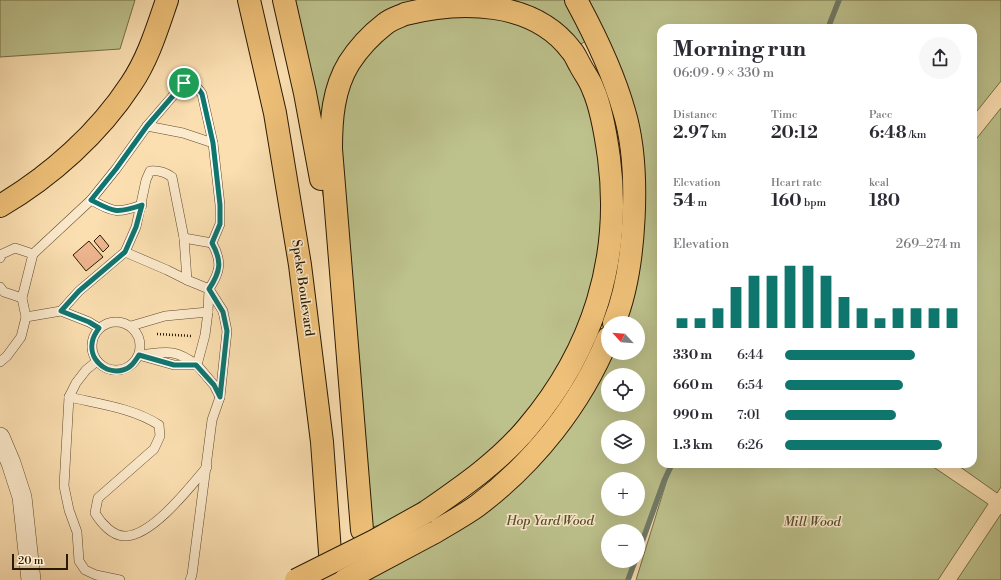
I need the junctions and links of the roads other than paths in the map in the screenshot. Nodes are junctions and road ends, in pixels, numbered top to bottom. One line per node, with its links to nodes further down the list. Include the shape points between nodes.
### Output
1 (166, 0): 9 (highway, via 153,41 131,84 99,125 63,161 22,193)
2 (249, 0): 39 (highway, Speke Boulevard, via 275,113 300,265 322,442)
3 (284, 0): 34 (highway, via 326,206 350,387)
4 (576, 0): 21 (highway, via 595,35 625,112 631,150 634,195 632,237 627,276)
5 (147, 126): 6 (lane, via 183,133); 6 (lane, via 184,83 193,85 202,94); 7 (lane)
6 (213, 143): 11 (lane, via 220,224)
7 (91, 200): 8 (lane, via 112,211 128,210); 13 (lane)
8 (142, 205): 10 (lane, via 150,171 162,171 172,177); 12 (lane)
9 (0, 206)
10 (184, 238): 11 (lane); 15 (lane)
11 (212, 243): 17 (lane, via 219,256 219,267 216,279)
12 (125, 252): 15 (lane); 19 (lane, via 79,291)
13 (33, 254): 14 (lane, via 15,248 2,254); 18 (lane)
14 (0, 258)
15 (187, 280): 17 (lane)
16 (0, 287): 18 (lane, via 4,292)
17 (209, 289): 20 (lane); 30 (lane, via 223,312 227,331)
18 (22, 298): 22 (lane)
19 (61, 311): 22 (lane); 23 (lane)
20 (208, 312): 24 (lane, via 165,316); 29 (lane, via 205,335)
21 (616, 316)
22 (26, 317): 28 (lane, via 21,337)
23 (99, 328): 24 (lane, via 109,322 120,322); 27 (lane, via 92,344)
24 (134, 329): 25 (lane, via 141,343)
25 (139, 355): 27 (lane, via 125,370 114,371 104,368); 29 (lane, via 168,351)
26 (601, 355): 40 (highway, bridge, via 559,424 513,475 476,506 433,533)
27 (97, 361): 31 (lane, via 76,383)
28 (0, 362)
29 (196, 365): 30 (lane, via 214,385)
30 (220, 397): 33 (lane, via 212,420)
31 (69, 398): 33 (lane, via 126,411 159,424 160,436 154,449 98,498 95,513 100,522 111,531 124,537 141,533 163,516); 36 (lane, via 64,486 77,532 79,561 85,570)
32 (0, 437): 35 (street, via 22,497)
33 (207, 467): 37 (lane)
34 (358, 482): 38 (highway, bridge, via 331,149 331,118 338,90 349,64 367,41 387,22 419,8 451,1 485,1 518,10 548,27 572,50 594,89 605,134 612,183 612,230 606,276 593,319 573,363 552,397 527,428 498,457 464,486 426,512); 41 (highway)
35 (31, 580)
36 (120, 580)
37 (190, 580)
38 (296, 580)
39 (332, 580)
40 (345, 580)
41 (364, 580)

